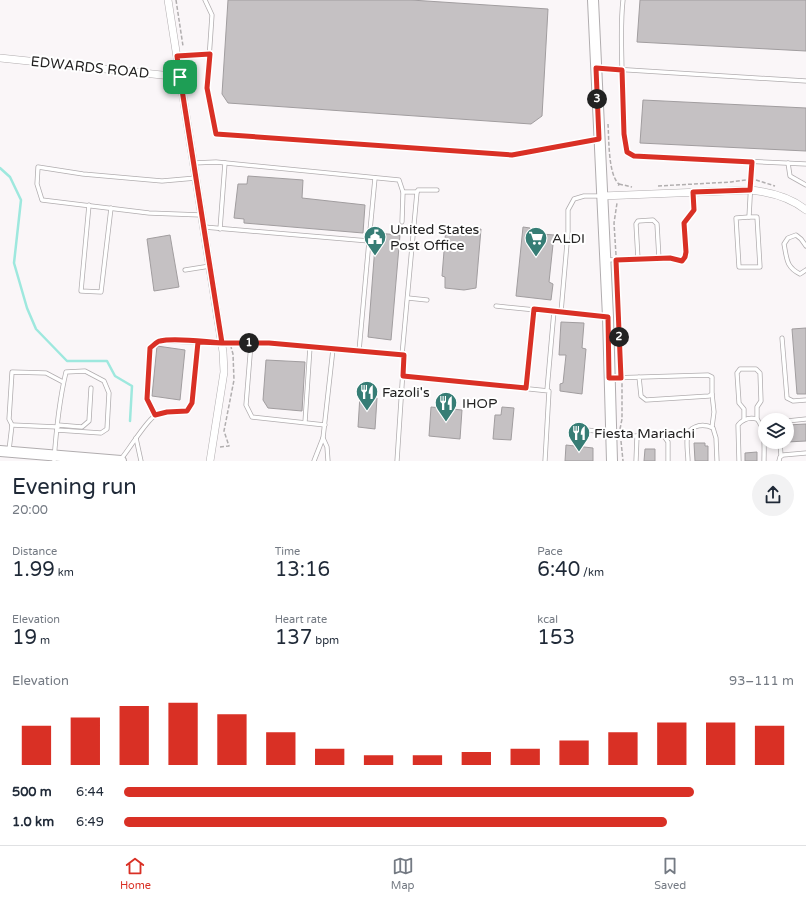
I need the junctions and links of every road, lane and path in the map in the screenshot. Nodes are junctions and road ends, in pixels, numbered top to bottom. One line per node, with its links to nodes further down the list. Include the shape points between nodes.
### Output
1 (168, 0): 6 (street)
2 (205, 0): 5 (lane, via 212,15)
3 (593, 0): 8 (main road)
4 (623, 0): 9 (lane)
5 (210, 54): 6 (lane); 13 (lane, via 207,88 216,134 512,155)
6 (177, 56): 10 (street)
7 (0, 58): 10 (street, EDWARDS ROAD)
8 (596, 68): 9 (lane); 13 (main road)
9 (622, 70): 11 (lane); 14 (lane, via 627,152 634,156)
10 (180, 77): 15 (street)
11 (806, 80)
12 (608, 119): 27 (path, via 612,173 619,184)
13 (599, 139): 28 (main road)
14 (752, 162): 17 (lane); 23 (lane)
15 (194, 163): 16 (lane); 19 (street)
16 (225, 163): 20 (lane); 36 (lane)
17 (788, 163): 18 (lane); 21 (lane, via 790,176)
18 (806, 164)
19 (196, 178): 29 (lane, via 162,181 38,167 37,184 42,200); 32 (street)
20 (375, 178): 24 (lane, via 399,180); 37 (lane)
21 (806, 185)
22 (437, 190): 25 (lane)
23 (750, 190): 26 (street); 31 (street, via 774,194); 33 (lane)
24 (403, 192): 25 (lane); 34 (lane)
25 (417, 192): 46 (lane)
26 (693, 192): 27 (street); 40 (lane, via 694,210 684,223 685,257 682,261)
27 (618, 195): 28 (street); 42 (path, via 614,223)
28 (602, 196): 41 (main road); 51 (lane, via 574,199 568,210)
29 (89, 205): 30 (lane); 30 (lane, via 82,291 101,292)
30 (111, 208): 32 (lane)
31 (806, 210)
32 (202, 215): 35 (street)
33 (749, 217): 33 (lane, via 736,218 738,267 760,267 758,217)
34 (402, 222)
35 (204, 227): 36 (lane); 43 (street)
36 (220, 229): 37 (lane)
37 (369, 241): 59 (lane)
38 (806, 246): 45 (lane, via 796,235 788,238 784,244 788,264 793,270 800,274)
39 (638, 259): 40 (lane); 40 (lane, via 636,224 638,221 653,220 657,224); 42 (lane)
40 (659, 259)
41 (605, 260): 42 (lane); 52 (main road)
42 (616, 260): 64 (path)
43 (210, 266): 44 (lane); 55 (street)
44 (185, 270)
45 (806, 270)
46 (408, 298): 47 (lane); 60 (lane)
47 (427, 300)
48 (496, 306): 49 (lane)
49 (534, 309): 50 (lane); 67 (lane)
50 (554, 311): 51 (lane); 68 (lane)
51 (561, 312): 52 (lane)
52 (608, 317): 63 (main road)
53 (782, 338): 70 (lane, via 787,398 793,401)
54 (198, 342): 55 (lane); 71 (lane, via 192,403 187,411); 71 (lane, via 159,341 150,348 147,399)
55 (222, 343): 56 (lane); 93 (street, via 224,372)
56 (251, 343): 57 (lane); 76 (lane, via 246,405 252,417)
57 (310, 347): 58 (lane); 76 (lane)
58 (333, 349): 59 (lane); 78 (lane)
59 (359, 351): 60 (lane)
60 (402, 355): 61 (lane)
61 (403, 376): 67 (lane); 96 (lane)
62 (639, 377): 64 (lane); 69 (lane, via 710,375); 69 (lane, via 641,396 646,400)
63 (609, 378): 64 (lane); 82 (main road)
64 (621, 378): 82 (path, via 622,419 620,430)
65 (63, 382): 77 (lane, via 46,373 12,372 9,419); 79 (lane); 79 (lane, via 66,372 86,371 104,381 109,393 107,430 101,433)
66 (91, 388): 79 (lane, via 89,421 82,426)
67 (526, 388): 68 (lane)
68 (547, 390): 97 (lane, via 549,391)
69 (712, 394): 80 (lane)
70 (806, 400)
71 (155, 415): 84 (lane)
72 (806, 419): 75 (lane)
73 (744, 420): 74 (lane); 74 (lane, via 744,409 739,403 737,373 740,370 756,369 760,373 762,400 757,407); 104 (lane, via 738,425)
74 (757, 420): 105 (lane, via 762,432)
75 (794, 420)
76 (305, 422): 78 (lane)
77 (12, 425): 79 (lane); 87 (lane)
78 (325, 425): 85 (lane)
79 (57, 427): 90 (lane)
80 (712, 427): 102 (lane, via 698,425 691,428 687,434); 103 (lane, via 716,438)
81 (574, 429): 82 (lane)
82 (614, 435): 83 (lane); 98 (main road); 99 (path)
83 (637, 436): 100 (lane); 101 (lane, via 647,433 664,436 668,442)
84 (136, 438): 91 (lane); 92 (lane)
85 (323, 438): 94 (lane); 95 (lane)
86 (780, 449): 89 (lane)
87 (4, 451): 90 (main road)
88 (806, 453): 89 (lane)
89 (781, 456): 106 (lane)
90 (53, 459): 91 (main road)
91 (120, 461)
92 (141, 461)
93 (210, 461)
94 (314, 461)
95 (328, 461)
96 (397, 461)
97 (545, 461)
98 (612, 461)
99 (623, 461)
100 (636, 461)
101 (668, 461)
102 (688, 461)
103 (717, 461)
104 (739, 461)
105 (764, 461)
106 (779, 461)

